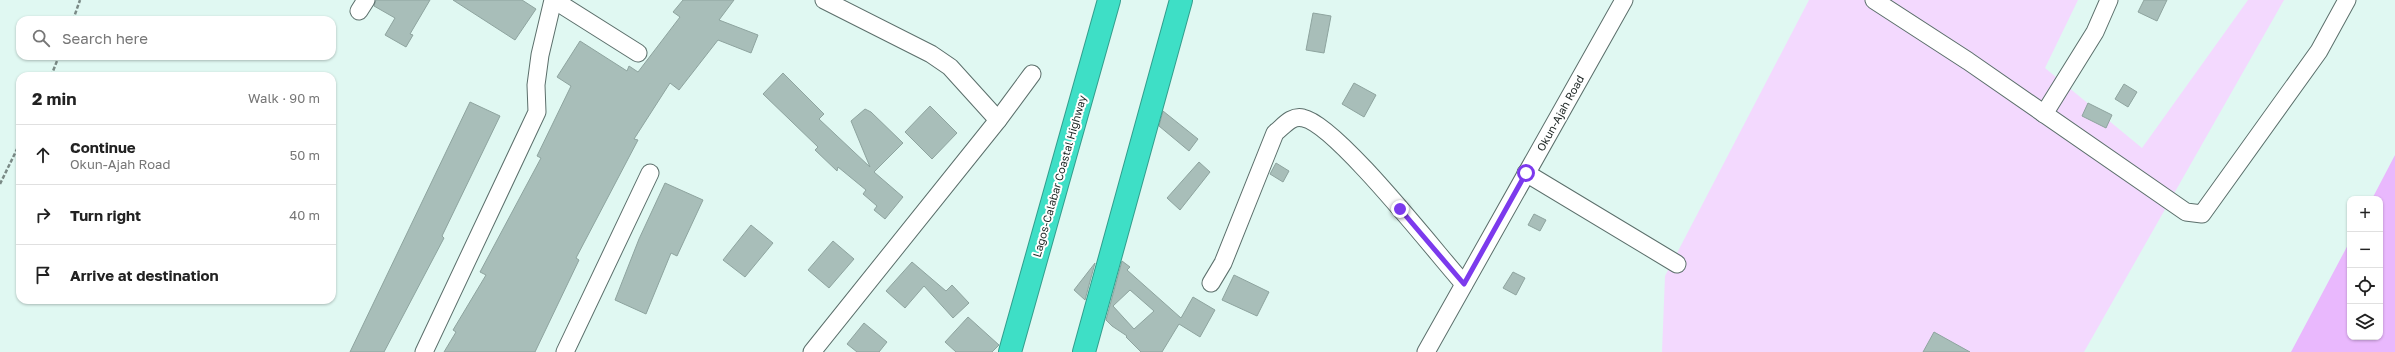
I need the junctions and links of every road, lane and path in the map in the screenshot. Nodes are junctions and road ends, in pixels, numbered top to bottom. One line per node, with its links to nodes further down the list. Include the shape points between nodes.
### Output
1 (80, 0): 10 (path)
2 (554, 0): 11 (street); 24 (street, via 539,62 536,84 538,112)
3 (824, 0): 16 (street, via 931,54 950,67)
4 (1109, 0): 27 (highway, Lagos-Calabar Coastal Highway)
5 (1181, 0): 28 (highway)
6 (1624, 0): 18 (street, Okun-Ajah Road)
7 (1874, 0): 15 (street)
8 (2109, 0): 15 (street, via 2095,32)
9 (2347, 0): 15 (street, via 2319,50 2202,214 2186,212)
10 (74, 16)
11 (638, 53)
12 (57, 60): 13 (path)
13 (53, 72)
14 (1032, 74): 16 (street)
15 (2044, 114)
16 (998, 120): 26 (street)
17 (16, 151): 20 (path)
18 (1526, 173): 21 (street); 23 (street, Okun-Ajah Road)
19 (650, 174): 25 (street)
20 (0, 184)
21 (1677, 264)
22 (1212, 283): 23 (street, via 1223,263 1275,134 1290,120 1303,118 1331,136 1363,168)
23 (1464, 284): 29 (street, Okun-Ajah Road)
24 (424, 352)
25 (565, 352)
26 (812, 352)
27 (1010, 352)
28 (1084, 352)
29 (1426, 352)

